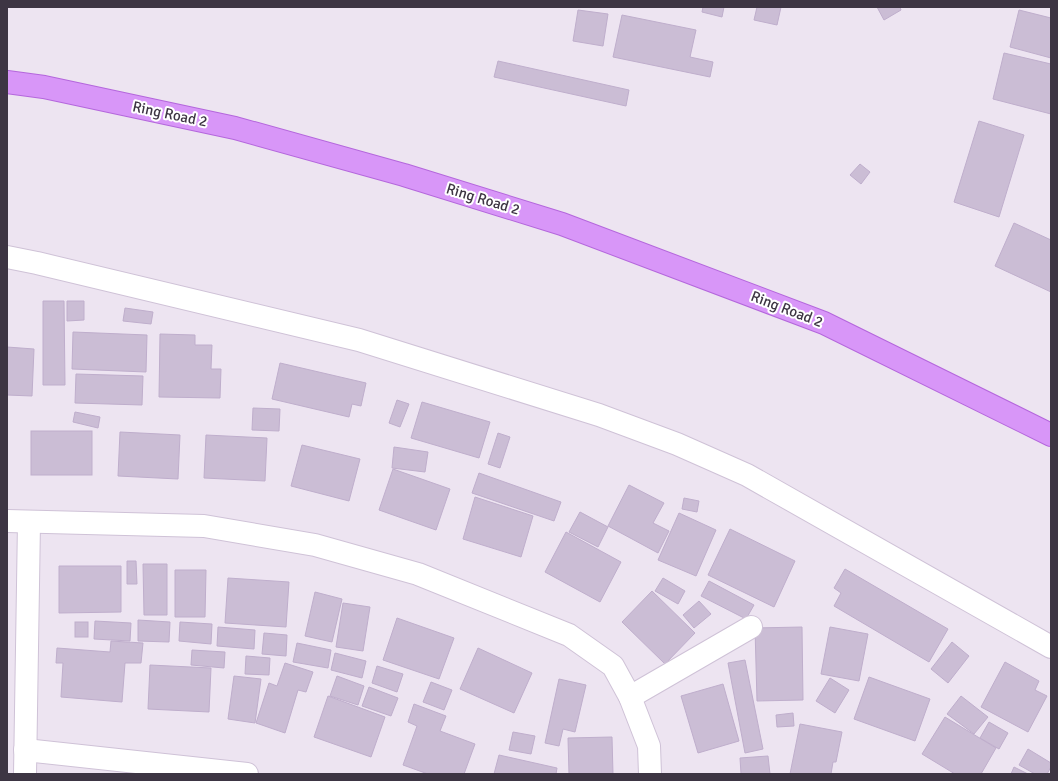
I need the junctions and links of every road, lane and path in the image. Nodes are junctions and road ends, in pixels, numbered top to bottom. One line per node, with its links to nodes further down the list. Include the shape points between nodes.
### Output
1 (7, 82): 3 (main road, Ring Road 2, via 44,87 235,128 404,175 562,224 824,323)
2 (7, 257): 7 (street, via 359,340 599,415 677,444 747,475)
3 (1051, 434)
4 (7, 521): 5 (street)
5 (29, 522): 8 (street, via 204,526 315,545 418,574 570,635 613,666); 9 (street)
6 (751, 627): 8 (street)
7 (1051, 647)
8 (630, 697): 12 (street, via 649,746)
9 (25, 750): 10 (street); 11 (street)
10 (25, 774)
11 (246, 774)
12 (650, 774)

